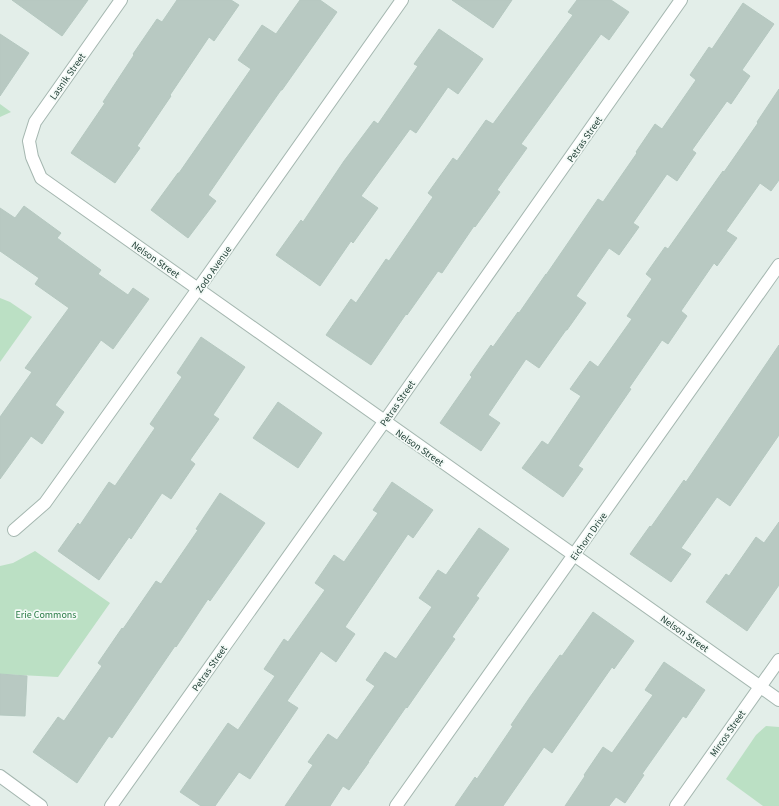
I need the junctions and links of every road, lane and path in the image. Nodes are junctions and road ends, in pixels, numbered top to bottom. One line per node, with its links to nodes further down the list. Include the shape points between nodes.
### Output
1 (121, 0): 4 (street, Lasnik Street, via 34,122 29,141)
2 (402, 0): 6 (street, Zodo Avenue)
3 (681, 0): 7 (street, Petras Street)
4 (32, 157): 6 (street, Nelson Street, via 41,178)
5 (779, 265): 9 (street, Eichorn Drive)
6 (198, 289): 7 (street, Nelson Street); 8 (street, Zodo Avenue, via 45,503)
7 (384, 422): 9 (street, Nelson Street); 15 (street, Petras Street)
8 (14, 530)
9 (574, 556): 11 (street, Nelson Street); 16 (street, Eichorn Drive)
10 (779, 660): 11 (street, Mircos Street)
11 (760, 687): 12 (street, Nelson Street); 17 (street, Mircos Street)
12 (779, 700)
13 (0, 776): 14 (street)
14 (41, 806)
15 (111, 806)
16 (396, 806)
17 (676, 806)

